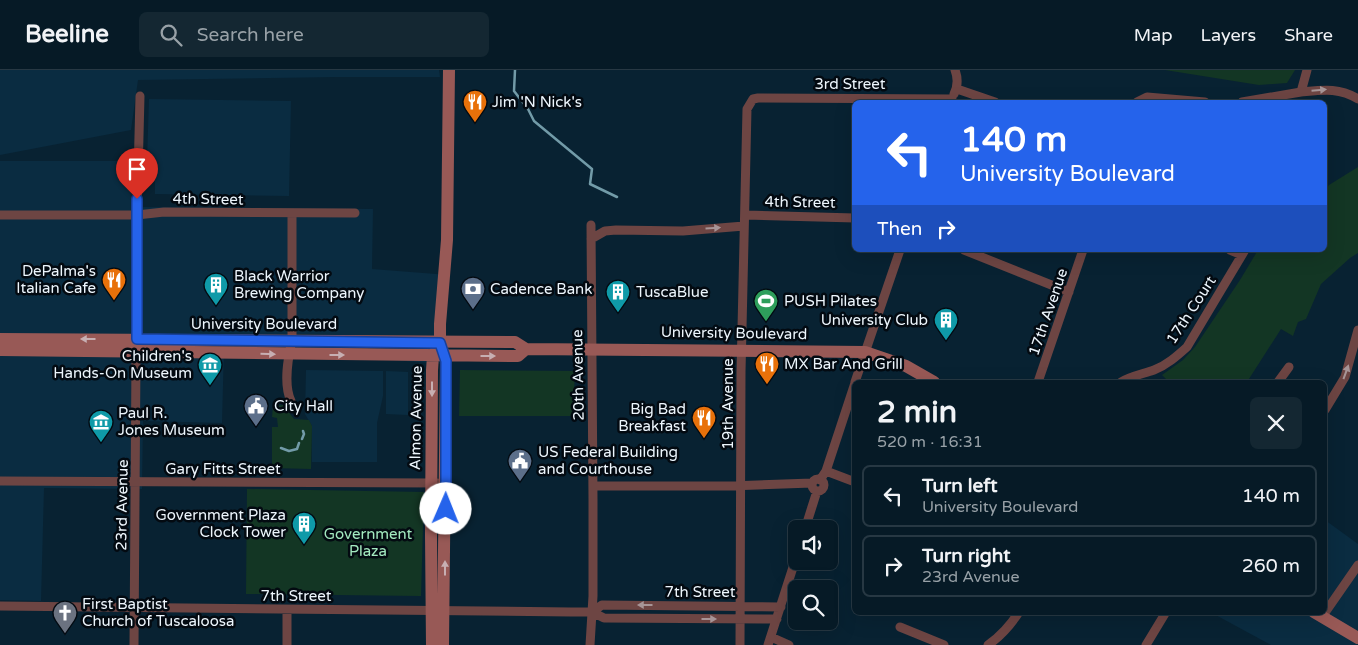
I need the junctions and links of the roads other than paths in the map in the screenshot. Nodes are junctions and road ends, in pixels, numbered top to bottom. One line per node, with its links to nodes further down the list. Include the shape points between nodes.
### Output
1 (449, 70): 33 (main road, Almon Avenue, via 446,240)
2 (955, 70): 4 (street)
3 (1307, 70): 5 (street)
4 (957, 89): 9 (street); 10 (street)
5 (1301, 92): 7 (street, one-way to 7, via 1328,89); 13 (street)
6 (140, 96): 18 (street, 23rd Avenue)
7 (1358, 99)
8 (887, 100): 14 (street, 3rd Street, via 758,98)
9 (952, 100)
10 (989, 100)
11 (1142, 100): 12 (street, via 1147,97)
12 (1186, 100)
13 (1254, 100)
14 (750, 103): 19 (street, 19th Avenue, via 746,114)
15 (292, 213): 16 (street, 4th Street); 18 (street, 4th Street, via 164,212); 32 (street)
16 (355, 213)
17 (0, 215): 18 (street, 4th Street)
18 (137, 215): 31 (street, 23rd Avenue)
19 (744, 215): 20 (street, 4th Street); 22 (street, 19th Avenue)
20 (852, 218)
21 (591, 225): 23 (street, 20th Avenue)
22 (744, 226): 23 (street, one-way to 22, via 605,231 616,230 683,231); 37 (street, 19th Avenue)
23 (592, 239): 34 (street, 20th Avenue)
24 (899, 252): 38 (street)
25 (969, 252): 28 (street)
26 (1083, 252): 28 (street, 17th Avenue)
27 (1244, 252): 47 (street, 17th Court, via 1187,347 1156,369)
28 (1069, 292): 46 (street, 17th Avenue)
29 (1358, 330): 51 (street, one-way to 29, via 1345,377)
30 (0, 339): 31 (main road, University Boulevard, one-way to 30)
31 (137, 339): 32 (main road, University Boulevard); 39 (street, 23rd Avenue)
32 (292, 340): 33 (main road, University Boulevard); 40 (street)
33 (440, 343): 35 (main road, University Boulevard, via 515,342); 41 (main road, Almon Avenue); 42 (main road, Almon Avenue)
34 (592, 348): 35 (main road, University Boulevard); 37 (main road, University Boulevard); 59 (street, 20th Avenue)
35 (526, 349): 42 (main road, University Boulevard, one-way to 35, via 518,356)
36 (0, 350): 39 (main road, University Boulevard)
37 (742, 350): 38 (main road, University Boulevard); 60 (street, 19th Avenue)
38 (865, 352): 44 (street); 45 (main road, University Boulevard, via 906,366)
39 (137, 353): 40 (main road, University Boulevard, one-way to 40); 56 (street, 23rd Avenue)
40 (288, 354): 41 (main road, University Boulevard, one-way to 41); 50 (street, via 287,393)
41 (433, 356): 42 (main road, University Boulevard); 57 (main road, Almon Avenue, one-way to 57)
42 (446, 356): 58 (main road, Almon Avenue)
43 (1289, 366): 48 (street)
44 (856, 380)
45 (930, 380)
46 (1039, 380)
47 (1125, 380)
48 (1279, 380)
49 (852, 392): 52 (street)
50 (291, 401)
51 (1327, 407)
52 (826, 472): 54 (street); 55 (street)
53 (0, 480): 56 (street, Gary Fitts Street)
54 (816, 481): 60 (street); 61 (street, via 812,488 817,491)
55 (852, 481)
56 (136, 482): 57 (street, Gary Fitts Street); 68 (street, 23rd Avenue)
57 (432, 483): 58 (street, Gary Fitts Street); 70 (main road, Almon Avenue)
58 (446, 484): 70 (main road, Almon Avenue, one-way to 58)
59 (593, 486): 60 (street); 71 (street, 20th Avenue)
60 (741, 486): 66 (street, 19th Avenue)
61 (808, 520)
62 (1358, 565): 64 (street)
63 (792, 570): 67 (street)
64 (1327, 604)
65 (0, 606): 68 (street, 7th Street)
66 (740, 606): 67 (street, 7th Street); 71 (street, 7th Street, one-way to 71, via 602,605); 75 (street, 19th Avenue)
67 (781, 606): 76 (street)
68 (134, 607): 69 (street, 7th Street); 80 (street, 23rd Avenue)
69 (286, 610): 70 (street, 7th Street); 81 (street)
70 (438, 610): 71 (street, 7th Street); 82 (main road, Almon Avenue); 83 (main road, Almon Avenue)
71 (592, 612): 75 (street, 7th Street, one-way to 75, via 604,618); 84 (street, 20th Avenue)
72 (1017, 615): 88 (street, via 1012,624)
73 (1164, 615): 89 (street)
74 (1318, 615): 78 (main road)
75 (740, 619): 76 (street, 7th Street); 85 (street, 19th Avenue)
76 (777, 619): 79 (street)
77 (900, 627): 87 (street)
78 (1358, 638)
79 (769, 641): 86 (street)
80 (134, 645)
81 (287, 645)
82 (432, 645)
83 (444, 645)
84 (590, 645)
85 (740, 645)
86 (789, 645)
87 (944, 645)
88 (988, 645)
89 (1146, 645)

